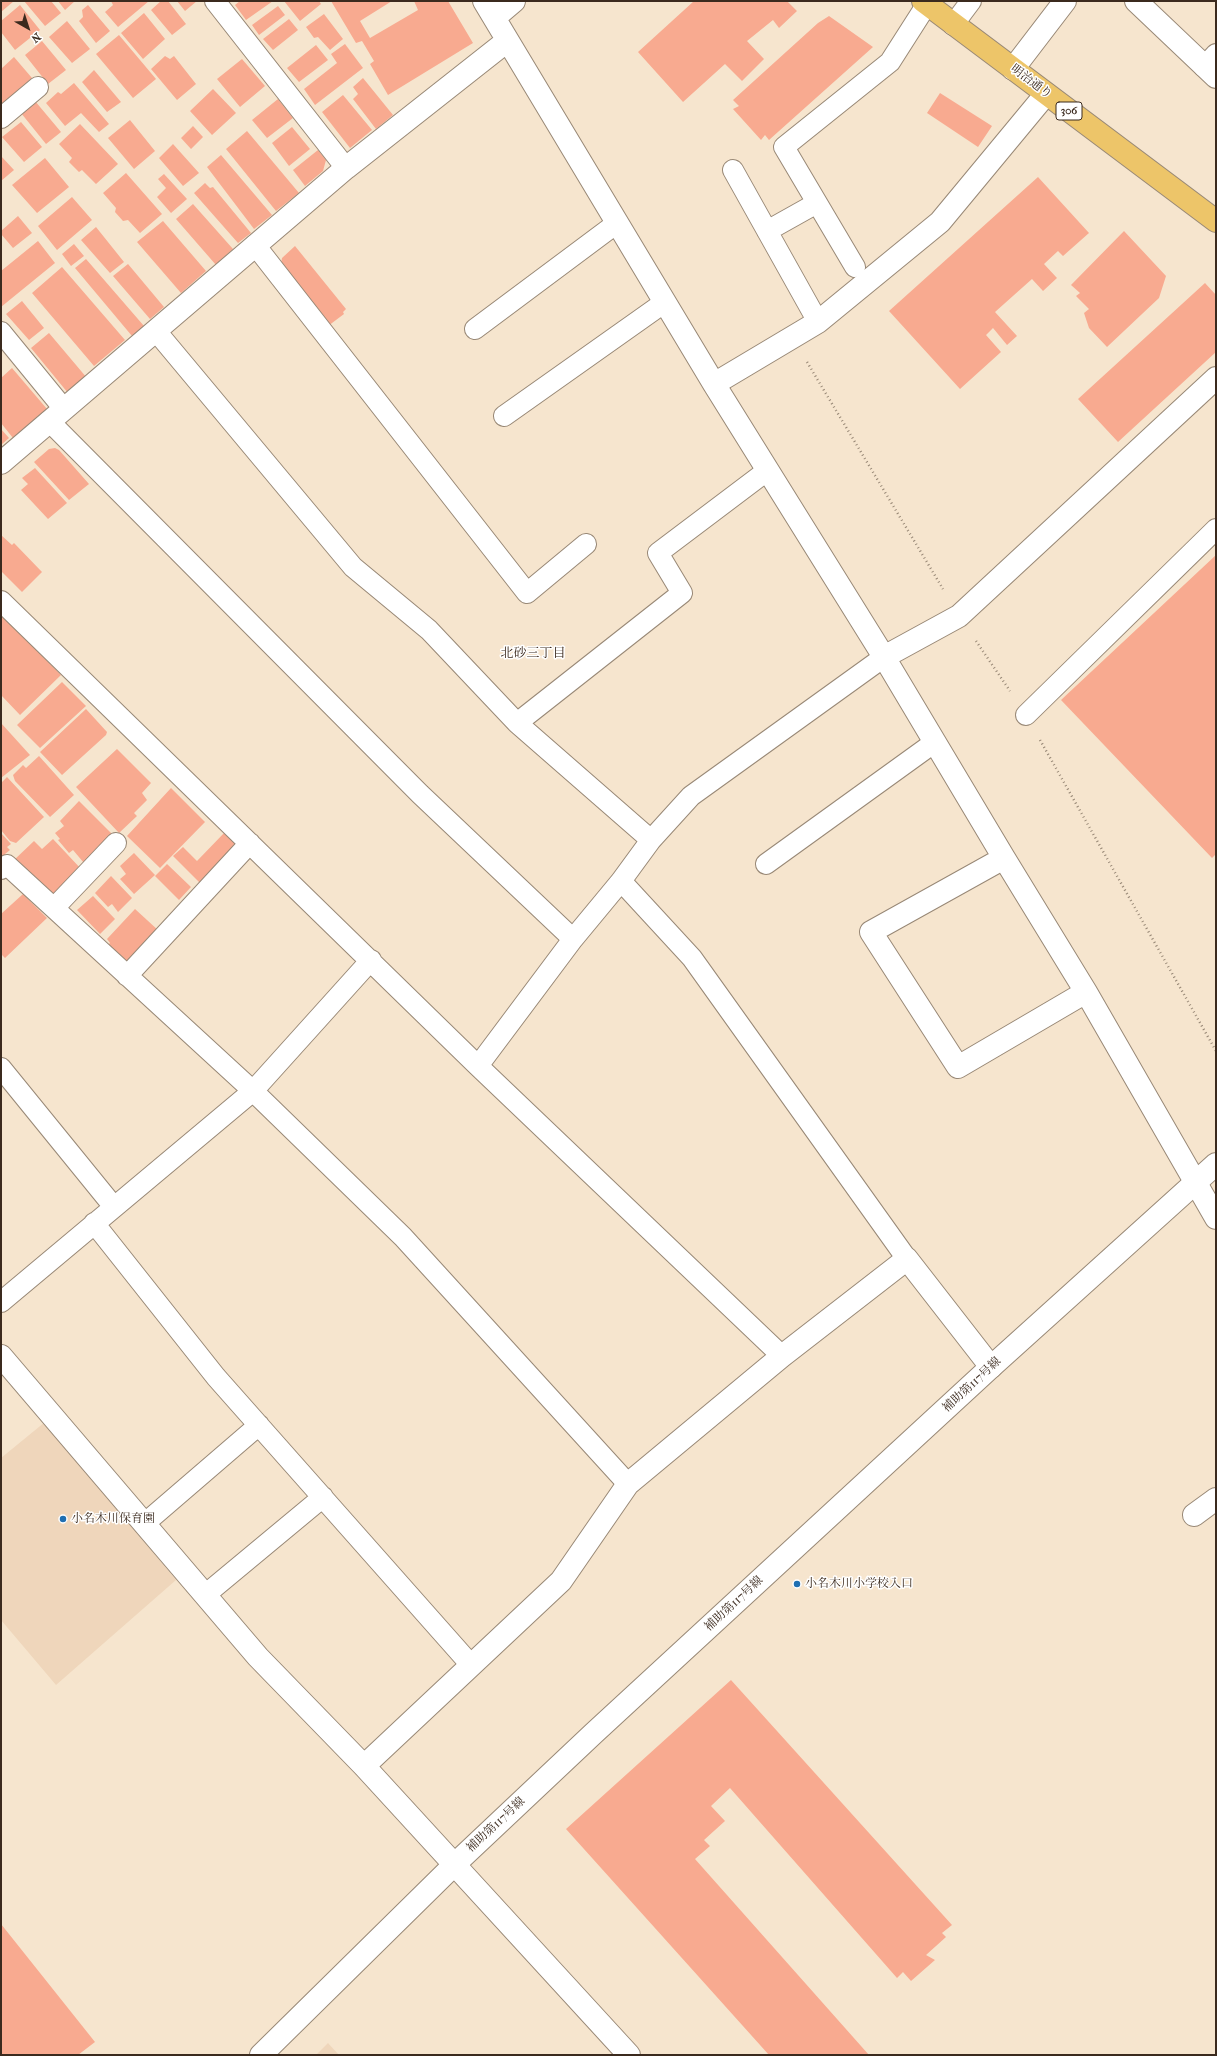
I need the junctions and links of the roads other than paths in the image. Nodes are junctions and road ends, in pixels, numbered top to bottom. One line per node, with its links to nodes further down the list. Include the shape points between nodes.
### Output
1 (215, 1): 15 (lane)
2 (514, 1): 7 (street)
3 (971, 1): 8 (lane)
4 (1065, 1): 11 (street)
5 (1136, 1): 10 (street)
6 (925, 3): 8 (main road, 明治通り / 306); 17 (lane, via 890,62 784,147)
7 (489, 9): 9 (street)
8 (953, 25): 11 (main road, 明治通り / 306)
9 (507, 41): 15 (street); 19 (street)
10 (1212, 66)
11 (1013, 68): 13 (main road, 明治通り / 306)
12 (38, 87): 14 (lane)
13 (1046, 94): 18 (main road, 明治通り / 306); 24 (street, via 940,222)
14 (1, 118)
15 (346, 168): 21 (street)
16 (733, 170): 20 (lane)
17 (817, 203): 20 (lane); 22 (lane)
18 (1216, 221)
19 (617, 223): 23 (street); 25 (lane)
20 (767, 231): 24 (lane)
21 (255, 245): 26 (street); 35 (lane, via 527,592)
22 (855, 267)
23 (665, 302): 29 (street); 31 (lane)
24 (818, 322): 29 (street)
25 (475, 329)
26 (156, 331): 30 (street); 39 (lane, via 353,567 429,630)
27 (1, 332): 30 (lane)
28 (1216, 378): 37 (street, via 959,616)
29 (714, 384): 33 (street)
30 (57, 415): 32 (street); 49 (lane, via 420,794)
31 (504, 416)
32 (1, 463)
33 (768, 470): 37 (street); 39 (lane, via 658,553 682,593)
34 (1216, 529): 38 (lane)
35 (586, 544)
36 (1, 601): 43 (lane)
37 (884, 657): 40 (street); 41 (lane, via 691,796)
38 (1026, 715)
39 (517, 723): 41 (lane)
40 (935, 742): 44 (street); 45 (lane)
41 (651, 840): 47 (lane)
42 (116, 843): 48 (lane)
43 (250, 843): 50 (lane); 51 (lane)
44 (1004, 858): 52 (street); 52 (street, via 871,932 958,1067)
45 (766, 864)
46 (1, 869): 48 (lane, via 7,864)
47 (622, 881): 49 (lane); 61 (lane, via 692,958)
48 (54, 908): 51 (lane)
49 (573, 939): 53 (lane)
50 (372, 960): 53 (lane); 55 (lane)
51 (127, 976): 55 (lane)
52 (1086, 992): 57 (street)
53 (478, 1066): 64 (lane)
54 (1, 1068): 58 (lane)
55 (253, 1092): 58 (lane); 67 (lane, via 403,1237)
56 (1216, 1164): 57 (street, 補助第117号線)
57 (1195, 1183): 59 (street); 65 (street, 補助第117号線)
58 (114, 1207): 60 (lane)
59 (1216, 1218)
60 (94, 1223): 62 (lane); 66 (lane, via 216,1377)
61 (907, 1259): 64 (street); 65 (street)
62 (1, 1302)
63 (1, 1356): 71 (street)
64 (782, 1356): 67 (street)
65 (991, 1367): 75 (street, 補助第117号線)
66 (259, 1425): 68 (lane); 71 (lane)
67 (628, 1484): 73 (street, via 561,1580)
68 (323, 1497): 72 (lane); 73 (lane)
69 (1216, 1499): 70 (street)
70 (1194, 1515)
71 (144, 1524): 72 (street)
72 (205, 1595): 74 (street, via 258,1657)
73 (471, 1665): 74 (street)
74 (364, 1766): 75 (street)
75 (455, 1864): 76 (street, 補助第117号線); 77 (street)
76 (261, 2055)
77 (630, 2055)

